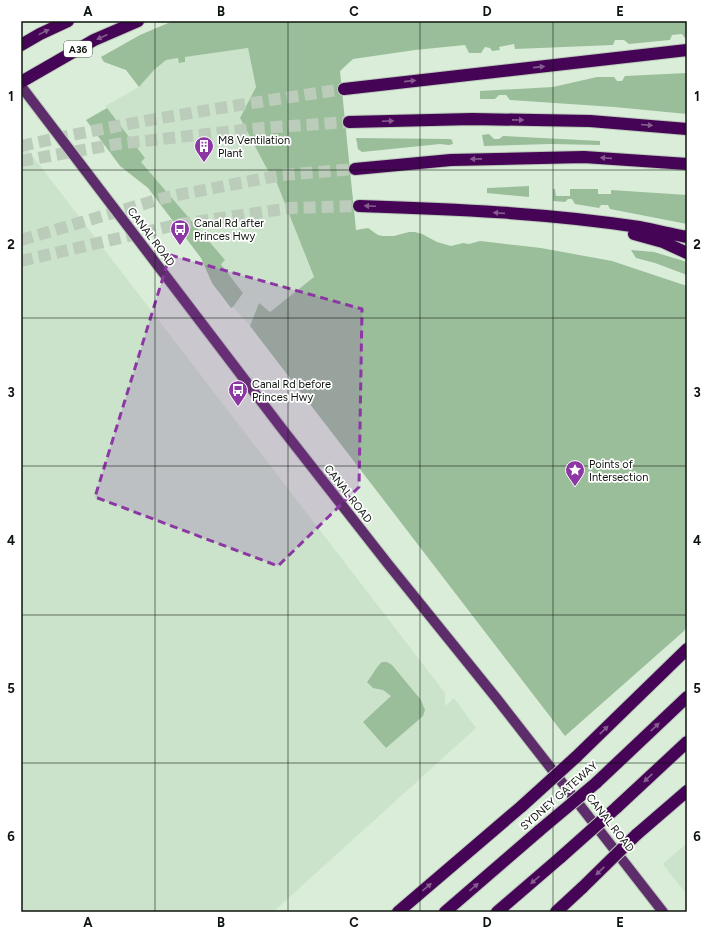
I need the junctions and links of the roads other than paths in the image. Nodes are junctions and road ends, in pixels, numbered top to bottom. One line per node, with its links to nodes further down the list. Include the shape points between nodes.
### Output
1 (68, 21): 3 (highway, A36, one-way to 1)
2 (138, 21): 7 (highway, A36, one-way to 7, via 94,40)
3 (21, 45)
4 (687, 50): 6 (highway)
5 (687, 54): 6 (highway)
6 (642, 55): 9 (highway, one-way to 6)
7 (21, 82)
8 (21, 86): 26 (main road, CANAL ROAD, via 283,430)
9 (344, 88)
10 (349, 122): 11 (highway, one-way to 11, via 472,119 590,121)
11 (687, 129)
12 (687, 164): 13 (highway, one-way to 13, via 584,157 451,160)
13 (355, 169)
14 (359, 206): 15 (highway, one-way to 14)
15 (538, 216): 16 (highway, via 639,227); 17 (highway, via 616,228 663,242)
16 (687, 237)
17 (687, 253)
18 (687, 649): 22 (highway, one-way to 18, bridge, via 576,757)
19 (687, 696): 23 (highway, SYDNEY GATEWAY, one-way to 19, bridge, via 596,782)
20 (687, 742): 24 (highway, one-way to 24, bridge)
21 (687, 791): 25 (highway, one-way to 25, bridge, via 636,835)
22 (398, 912)
23 (445, 912)
24 (499, 912)
25 (556, 912)
26 (663, 912)

